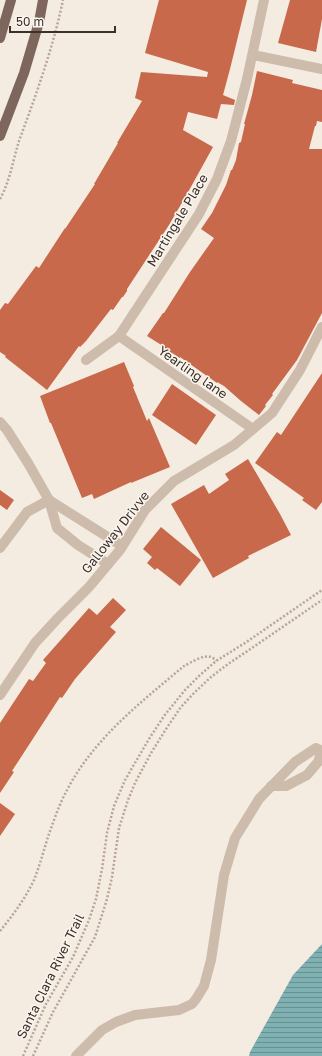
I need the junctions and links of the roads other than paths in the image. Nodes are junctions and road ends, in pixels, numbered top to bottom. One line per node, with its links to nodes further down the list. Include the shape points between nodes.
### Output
1 (11, 0): 4 (main road)
2 (43, 0): 7 (main road, via 24,73)
3 (264, 0): 5 (street, Martingale Place)
4 (0, 38)
5 (253, 55): 6 (street); 9 (street, Martingale Place, via 217,179 199,214)
6 (322, 69)
7 (0, 136)
8 (322, 327): 12 (street, Galloway Drivve, via 300,370 272,413)
9 (119, 336): 10 (street, Martingale Place); 12 (street, Yearling lane)
10 (86, 360)
11 (0, 422): 13 (street)
12 (252, 429): 14 (street, Galloway Drivve, via 234,445 174,481 145,510)
13 (49, 500): 14 (street); 15 (street, via 27,512); 16 (street, via 57,528)
14 (122, 546): 16 (street, Galloway Drivve)
15 (0, 548)
16 (108, 564): 17 (street, Galloway Drivve, via 35,644)
17 (0, 695)
18 (271, 786): 18 (street, via 294,762 316,748 322,751 318,762 307,775 286,786); 19 (street, via 259,799 235,838 224,875 211,960 204,986 196,999 192,1004 179,1010 135,1016 116,1022 102,1030)
19 (76, 1056)

